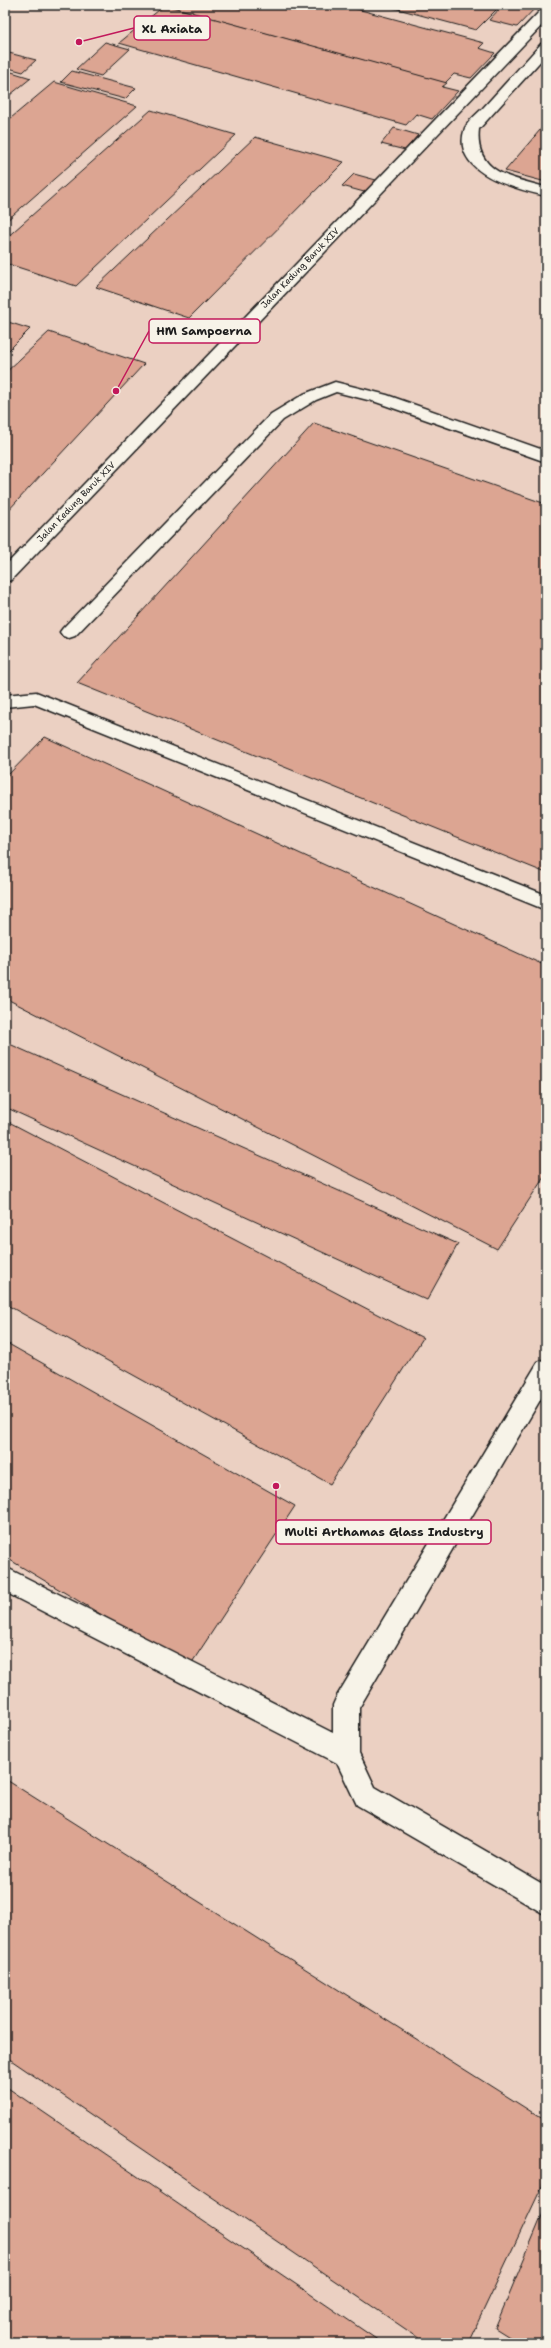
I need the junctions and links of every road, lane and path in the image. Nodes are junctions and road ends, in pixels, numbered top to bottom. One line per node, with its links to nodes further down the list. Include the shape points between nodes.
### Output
1 (546, 13): 5 (lane, Jalan Kedung Baruk XIV)
2 (546, 47): 3 (lane, via 472,128 468,140 473,156 496,177)
3 (546, 192)
4 (546, 457): 6 (lane, via 381,398 335,387 310,397 277,417)
5 (5, 576)
6 (69, 632)
7 (5, 701): 8 (lane, via 36,698)
8 (546, 902)
9 (546, 1369): 11 (lane, via 346,1705)
10 (5, 1579): 11 (lane)
11 (346, 1754): 12 (lane, via 366,1796)
12 (544, 1896)

